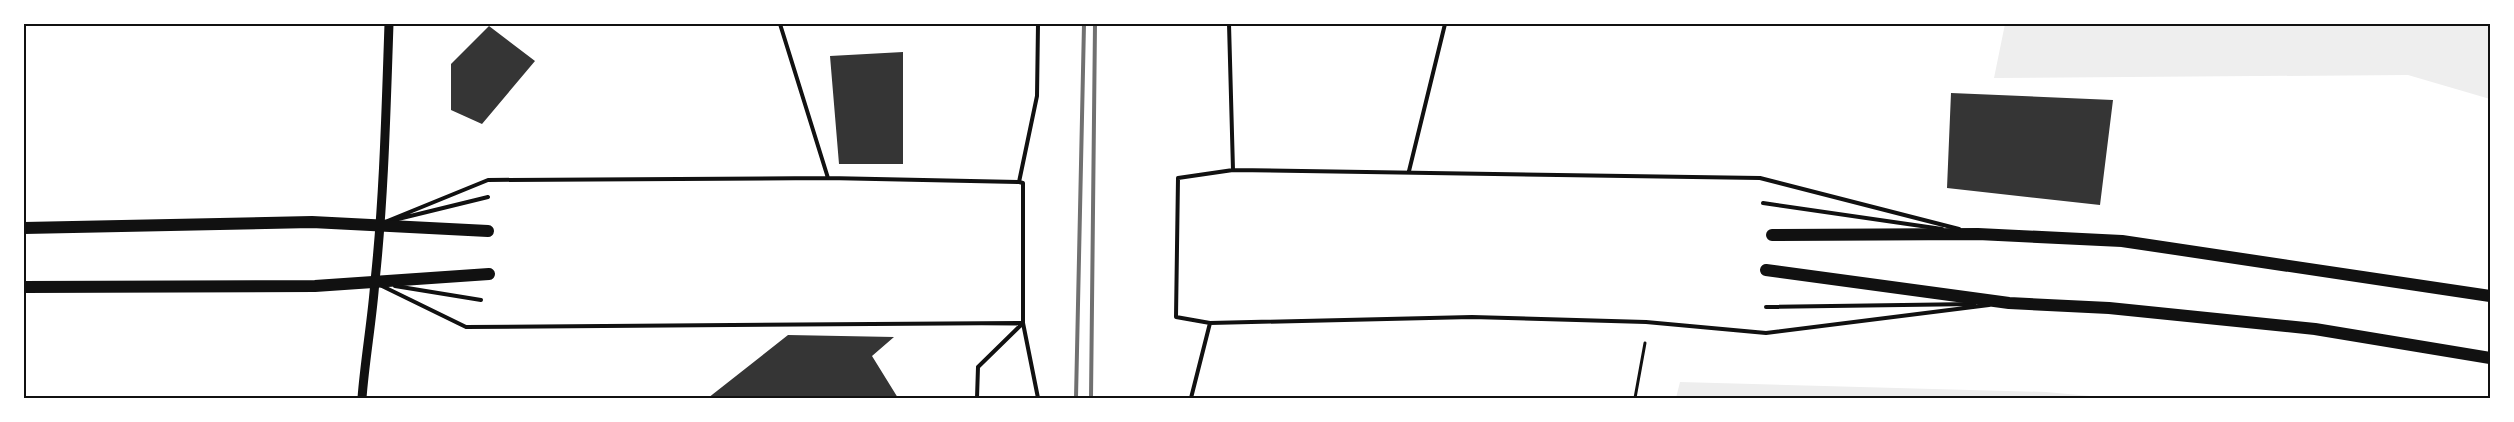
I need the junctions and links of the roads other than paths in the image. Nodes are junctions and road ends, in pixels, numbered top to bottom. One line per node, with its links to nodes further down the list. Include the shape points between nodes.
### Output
1 (389, 24): 12 (street)
2 (780, 24): 8 (lane)
3 (1038, 24): 9 (lane, via 1037,96)
4 (1229, 24): 6 (lane)
5 (1445, 24): 7 (lane)
6 (1233, 170): 7 (lane); 26 (lane, via 1178,178 1176,318)
7 (1409, 171): 15 (lane, via 1760,178)
8 (828, 178): 9 (lane); 12 (lane, via 488,180)
9 (1019, 182): 25 (lane, via 1023,183)
10 (488, 197): 12 (lane)
11 (1762, 204): 15 (lane)
12 (379, 224): 13 (main road, via 312,222); 14 (main road); 19 (street)
13 (24, 228)
14 (488, 231)
15 (1978, 234): 16 (main road); 21 (main road, via 2122,241)
16 (1772, 235)
17 (1766, 270): 23 (main road)
18 (489, 274): 19 (main road)
19 (375, 282): 20 (main road, via 315,286); 22 (lane); 25 (lane, via 466,327); 28 (street)
20 (24, 287)
21 (2490, 296)
22 (481, 300)
23 (2008, 303): 24 (lane); 26 (lane, via 1766,333 1646,322 1472,317); 27 (main road, via 2109,308 2315,329)
24 (1766, 307)
25 (1023, 323): 29 (lane, via 978,367); 30 (lane)
26 (1210, 323): 31 (lane)
27 (2490, 358)
28 (362, 398)
29 (977, 398)
30 (1038, 398)
31 (1191, 398)

